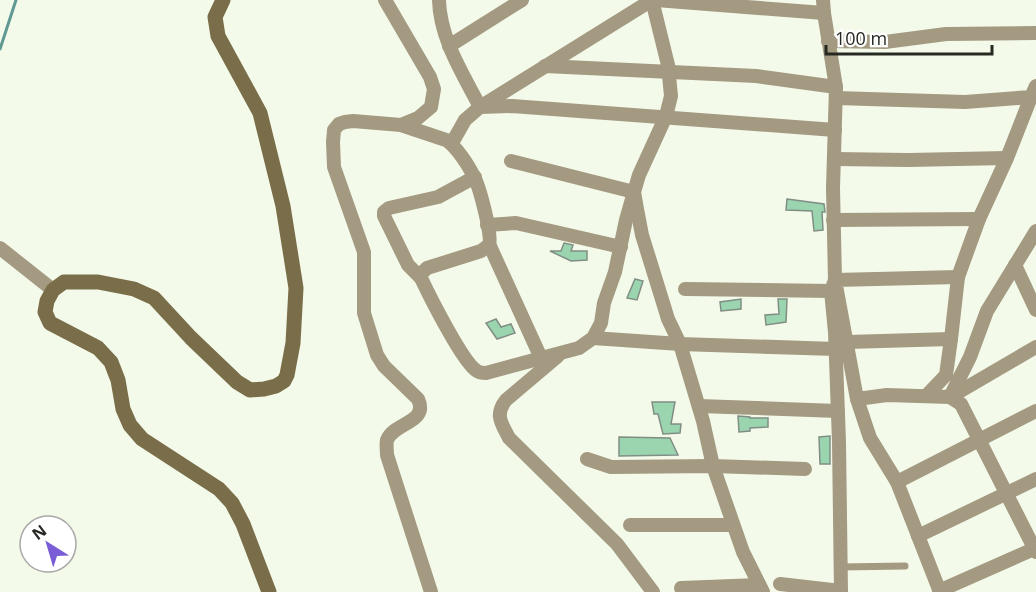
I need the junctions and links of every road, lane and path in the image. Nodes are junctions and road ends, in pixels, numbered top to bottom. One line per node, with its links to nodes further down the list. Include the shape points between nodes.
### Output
1 (223, 0): 37 (main road, via 215,17 218,36 260,113 283,206 296,288 293,343 284,381 250,390 206,353 154,298 134,289 98,282 64,282)
2 (386, 0): 16 (street, via 434,89 431,107)
3 (439, 0): 9 (street)
4 (522, 0): 9 (street)
5 (653, 0): 6 (street); 10 (street); 11 (street)
6 (824, 7): 8 (street)
7 (1036, 33): 8 (street, via 946,34 885,42)
8 (828, 41): 13 (street)
9 (449, 46): 14 (street)
10 (545, 66): 11 (street); 14 (street)
11 (667, 72): 13 (street, via 756,76); 15 (street, via 671,96)
12 (1034, 91): 13 (street, via 965,102); 19 (street)
13 (836, 93): 17 (street)
14 (480, 107): 15 (street); 18 (street, via 465,120)
15 (666, 116): 17 (street); 23 (street)
16 (401, 125): 18 (street); 71 (street, via 353,121 339,124 334,130 334,167 364,252 364,313 377,356 421,404 418,415 393,432 387,441 387,455)
17 (835, 130): 20 (street)
18 (452, 143): 22 (street)
19 (1007, 158): 20 (street); 24 (street)
20 (834, 159): 25 (street)
21 (511, 161): 23 (street)
22 (475, 177): 26 (street); 33 (street, via 438,197 384,212 408,265)
23 (634, 192): 30 (street); 41 (street, via 642,235 668,319)
24 (979, 219): 25 (street); 32 (street)
25 (833, 220): 35 (street)
26 (487, 225): 28 (street); 30 (street, via 516,224)
27 (1036, 231): 31 (street)
28 (489, 244): 33 (street, via 482,250 427,268); 45 (street)
29 (0, 248): 37 (street)
30 (621, 248): 39 (street, via 600,323)
31 (1015, 265): 34 (street); 47 (street, via 987,311)
32 (958, 277): 35 (street); 40 (street)
33 (421, 278): 45 (street, via 468,363 477,371 486,374)
34 (1030, 281): 38 (street)
35 (833, 285): 36 (street); 42 (street)
36 (685, 289)
37 (52, 290): 70 (main road, via 45,312 50,322 98,348 111,362 130,425 142,439 219,489 232,503)
38 (1036, 310)
39 (592, 338): 41 (street); 44 (street, via 579,348)
40 (951, 339): 42 (street); 46 (street, via 946,375)
41 (680, 344): 42 (street); 49 (street)
42 (841, 345): 48 (street); 50 (street)
43 (1036, 347): 47 (street)
44 (562, 352): 45 (street); 72 (street, via 506,400 500,408 500,418 509,438 617,544)
45 (541, 358)
46 (926, 396): 47 (street); 48 (street, via 887,394)
47 (950, 397): 52 (street, via 961,404)
48 (857, 399): 57 (street, via 870,438)
49 (699, 406): 50 (street); 54 (street)
50 (838, 411): 64 (street)
51 (1036, 411): 52 (street)
52 (979, 439): 57 (street); 58 (street)
53 (587, 459): 54 (street, via 611,467)
54 (713, 466): 55 (street); 60 (street)
55 (805, 469)
56 (1036, 479): 58 (street)
57 (897, 482): 61 (street)
58 (1006, 493): 61 (street); 62 (street)
59 (630, 525): 60 (street)
60 (733, 525): 67 (street)
61 (918, 536): 69 (street)
62 (1036, 550): 69 (street)
63 (905, 566): 64 (lane)
64 (841, 567): 68 (street)
65 (780, 584): 68 (street)
66 (681, 588): 67 (street)
67 (761, 589)
68 (841, 591)
69 (939, 591)
70 (269, 592)
71 (431, 592)
72 (653, 592)

